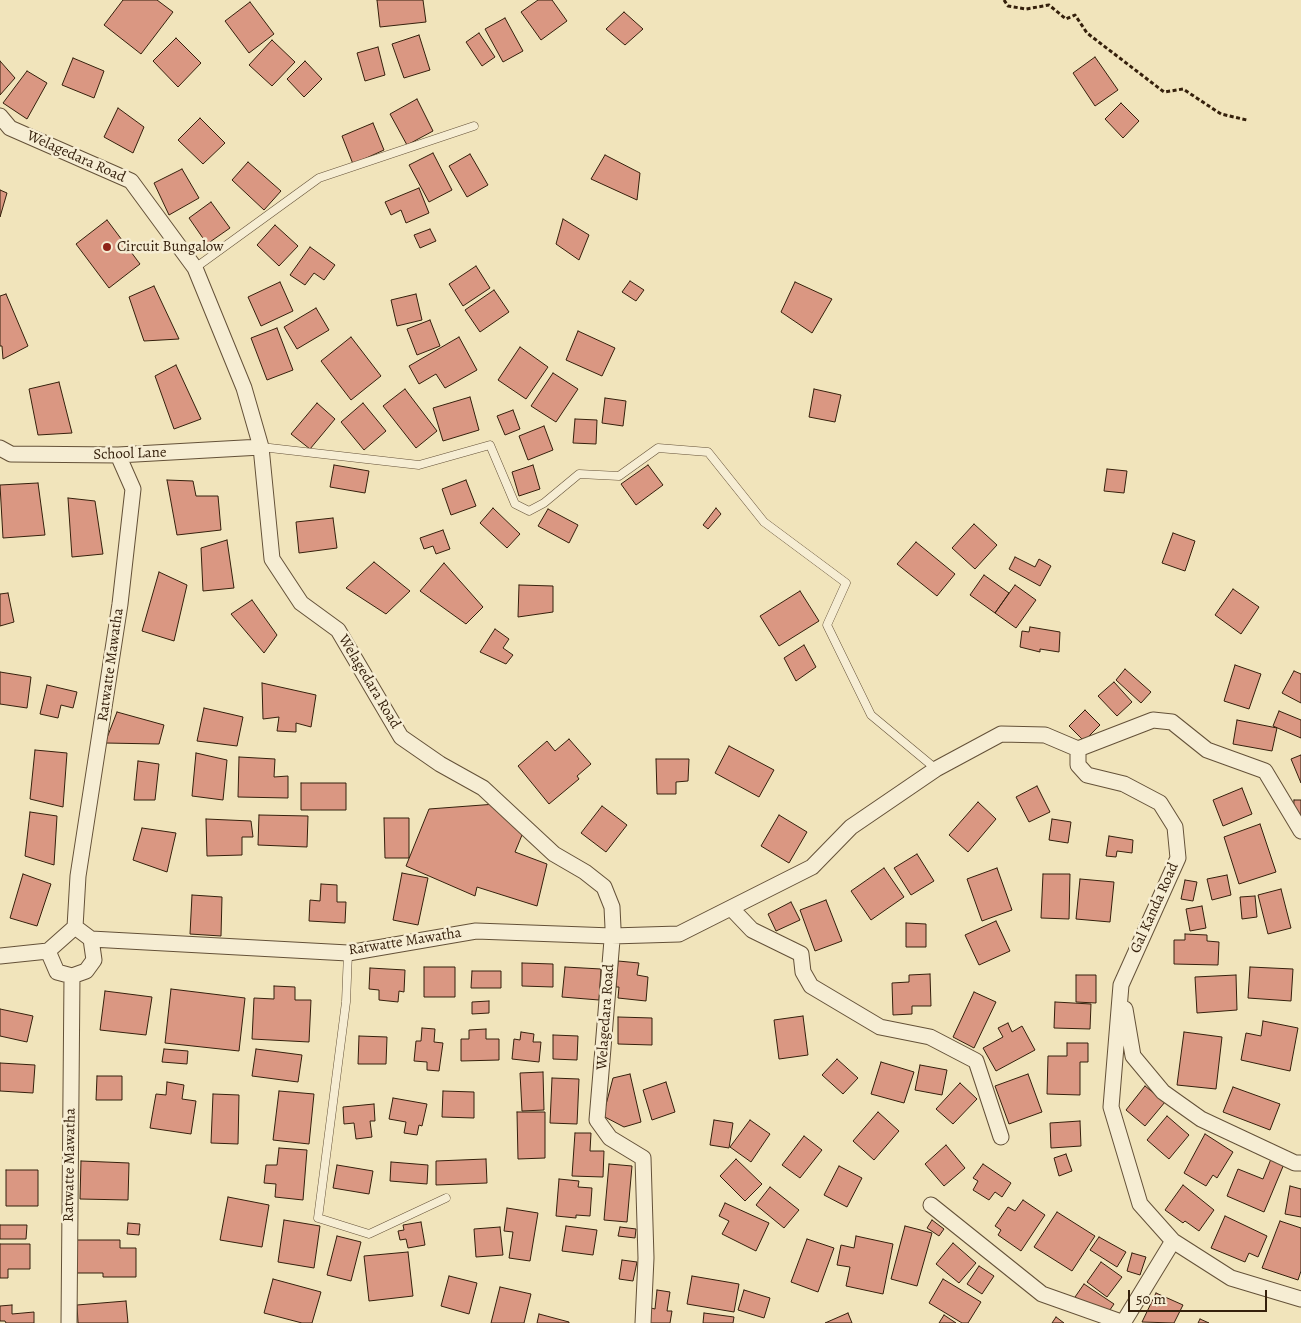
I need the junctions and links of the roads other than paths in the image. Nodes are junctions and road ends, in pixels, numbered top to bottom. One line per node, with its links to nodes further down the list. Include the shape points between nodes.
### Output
1 (0, 116): 3 (street, Welagedara Road, via 10,128 131,181)
2 (474, 126): 3 (lane, via 319,178)
3 (196, 268): 4 (street, Welagedara Road, via 244,388)
4 (261, 447): 6 (street, School Lane); 8 (lane, via 419,465 490,444 515,504 529,511 579,474 619,476 658,448 708,452 764,522 846,583 827,626 871,715); 12 (street, Welagedara Road, via 272,559 301,603 338,630 401,737 483,788 554,854 604,887 612,907)
5 (0, 448): 6 (street, School Lane, via 11,454)
6 (118, 455): 11 (street, Ratwatte Mawatha, via 133,489 120,604 78,876)
7 (1078, 749): 8 (street, Ratwatte Mawatha, via 1045,735 1001,734); 9 (street, via 1153,720 1172,722 1207,750 1265,771); 18 (street, Gal Kanda Road, via 1078,765 1087,775 1124,784 1160,803 1175,827 1178,858)
8 (936, 769): 10 (street, Ratwatte Mawatha, via 851,827 812,867)
9 (1301, 831)
10 (731, 908): 12 (street, Ratwatte Mawatha, via 679,934); 19 (street, via 752,930 801,954 804,972 811,986 880,1027 930,1037 976,1061)
11 (75, 927): 13 (street); 14 (street)
12 (612, 936): 15 (street, Ratwatte Mawatha, via 476,930); 26 (street, Welagedara Road, via 598,1120 610,1138 643,1158 646,1258)
13 (91, 939): 15 (street, Ratwatte Mawatha); 17 (street, via 94,960 86,971)
14 (48, 951): 16 (street); 17 (street, via 57,972)
15 (348, 953): 21 (lane, via 346,1002 318,1218 369,1234)
16 (0, 956)
17 (72, 976): 25 (street, Ratwatte Mawatha)
18 (1121, 985): 20 (street, via 1132,1056 1163,1092 1201,1119); 23 (street, Gal Kanda Road, via 1111,1107 1140,1204)
19 (1001, 1137)
20 (1301, 1163)
21 (446, 1198)
22 (931, 1205): 27 (street, via 1042,1294)
23 (1173, 1241): 24 (street, Gal Kanda Road, via 1232,1278); 27 (street)
24 (1301, 1300)
25 (69, 1323)
26 (643, 1323)
27 (1124, 1323)

